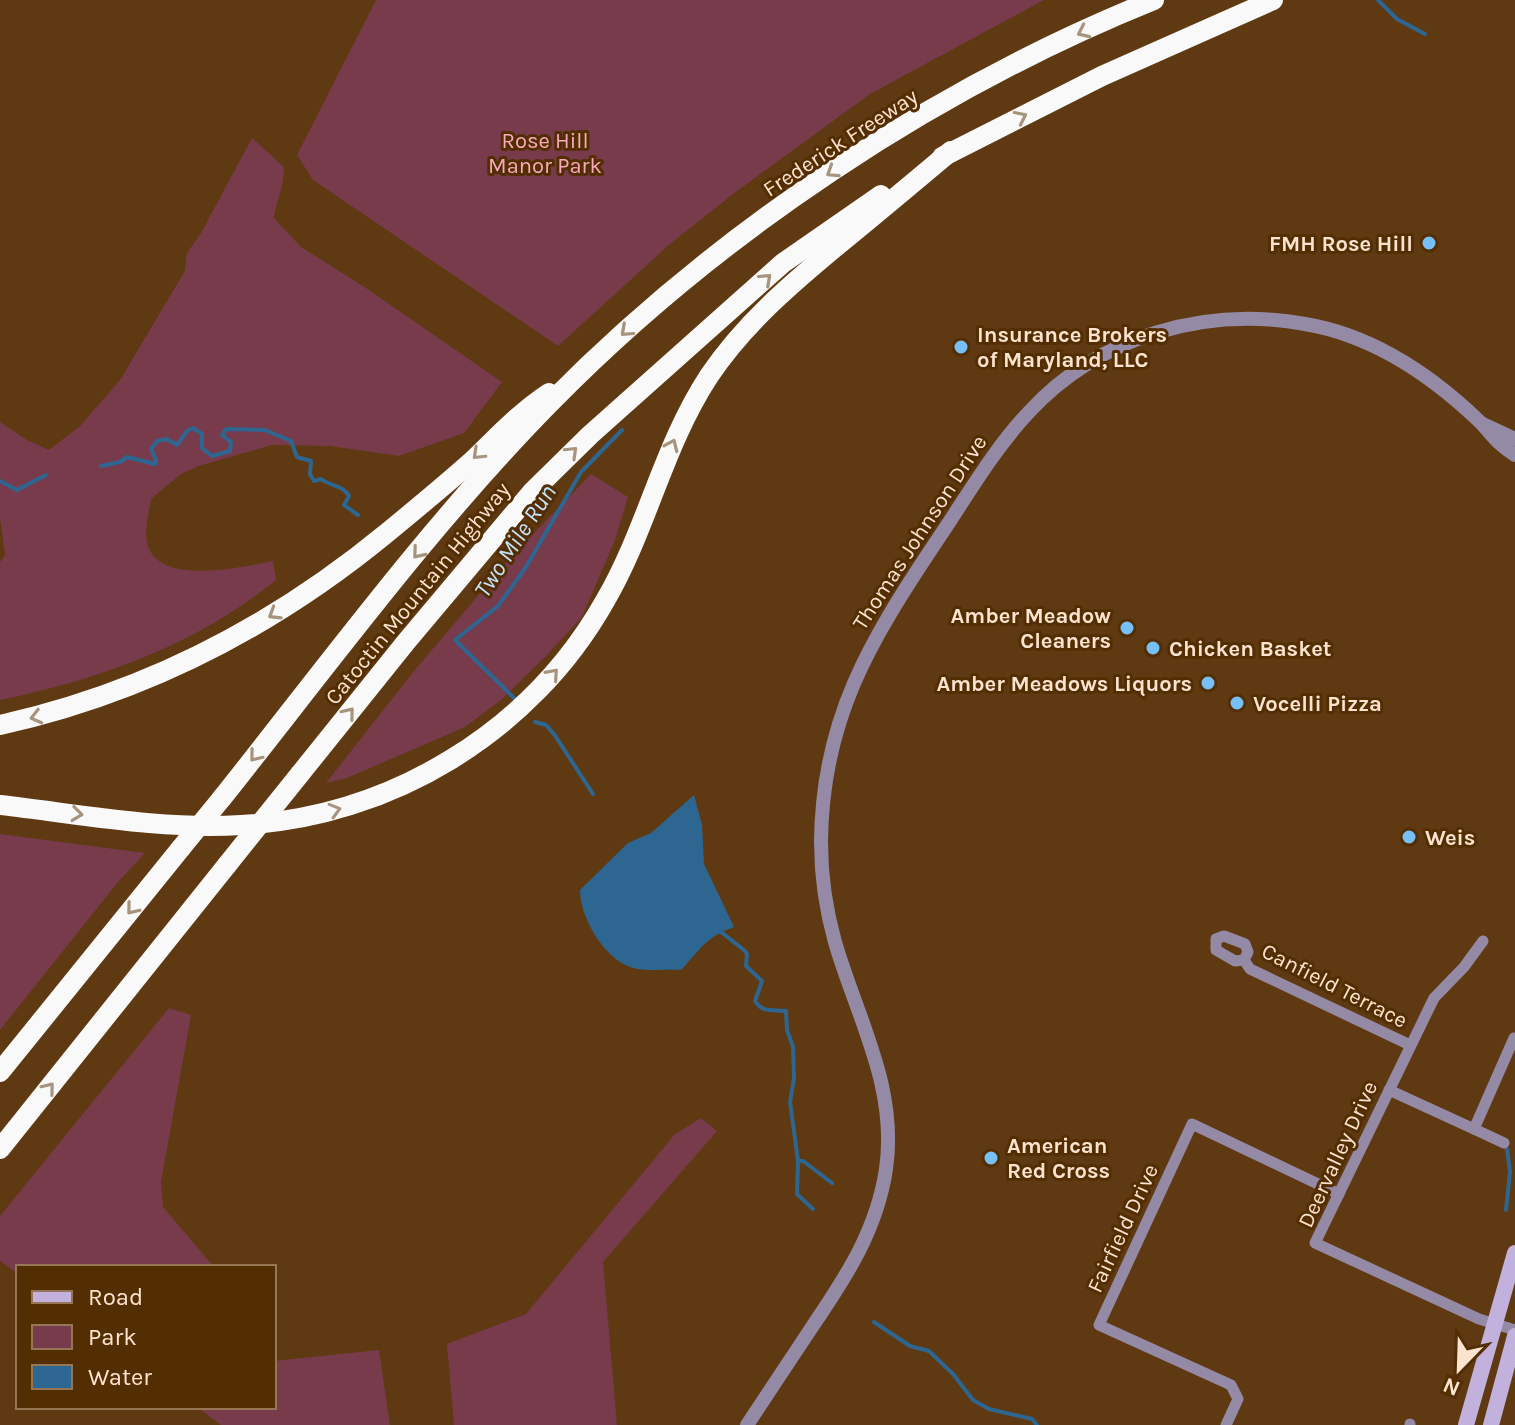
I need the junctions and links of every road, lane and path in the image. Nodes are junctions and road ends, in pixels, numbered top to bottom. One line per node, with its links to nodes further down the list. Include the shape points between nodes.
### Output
1 (1154, 0): 4 (highway, Frederick Freeway, one-way to 4, via 1015,65 886,137 681,283)
2 (1273, 0): 3 (highway, one-way to 2)
3 (951, 151): 9 (highway, one-way to 3, via 174,824 275,823 400,787 484,738 555,672 603,605 629,557 678,432 730,348 777,297); 18 (highway, Catoctin Mountain Highway, one-way to 3, bridge, via 532,492 783,263)
4 (582, 371): 8 (highway, one-way to 8, via 524,409 472,461 353,560 273,614 134,686); 14 (highway, Catoctin Mountain Highway, one-way to 14, bridge, via 442,524)
5 (1481, 423): 6 (street, Thomas Johnson Drive); 7 (street, Thomas Johnson Drive); 24 (street, Thomas Johnson Drive, via 1420,374 1371,345 1308,324 1242,318 1168,328 1104,354 1046,395 1006,440 880,629 849,691 834,740 822,817 825,890 834,940 880,1072 888,1122 887,1162 875,1214 854,1262)
6 (1515, 439)
7 (1515, 455)
8 (0, 725)
9 (0, 805)
10 (1483, 941): 13 (street, Deervalley Drive, via 1434,998)
11 (1244, 960): 13 (street, Canfield Terrace, via 1250,969)
12 (1514, 1038): 16 (street)
13 (1410, 1045): 15 (street, Deervalley Drive)
14 (0, 1072)
15 (1389, 1090): 16 (street); 19 (street, Deervalley Drive)
16 (1474, 1129): 17 (street)
17 (1504, 1143)
18 (0, 1149)
19 (1339, 1194): 21 (street, Deervalley Drive, via 1315,1243); 25 (street, Fairfield Drive, via 1192,1124 1099,1325 1231,1385 1238,1399)
20 (1515, 1253): 21 (main road)
21 (1495, 1325): 22 (street, Deervalley Drive); 26 (main road)
22 (1515, 1330)
23 (1515, 1336): 27 (main road)
24 (747, 1425)
25 (1226, 1425)
26 (1466, 1425)
27 (1491, 1425)

